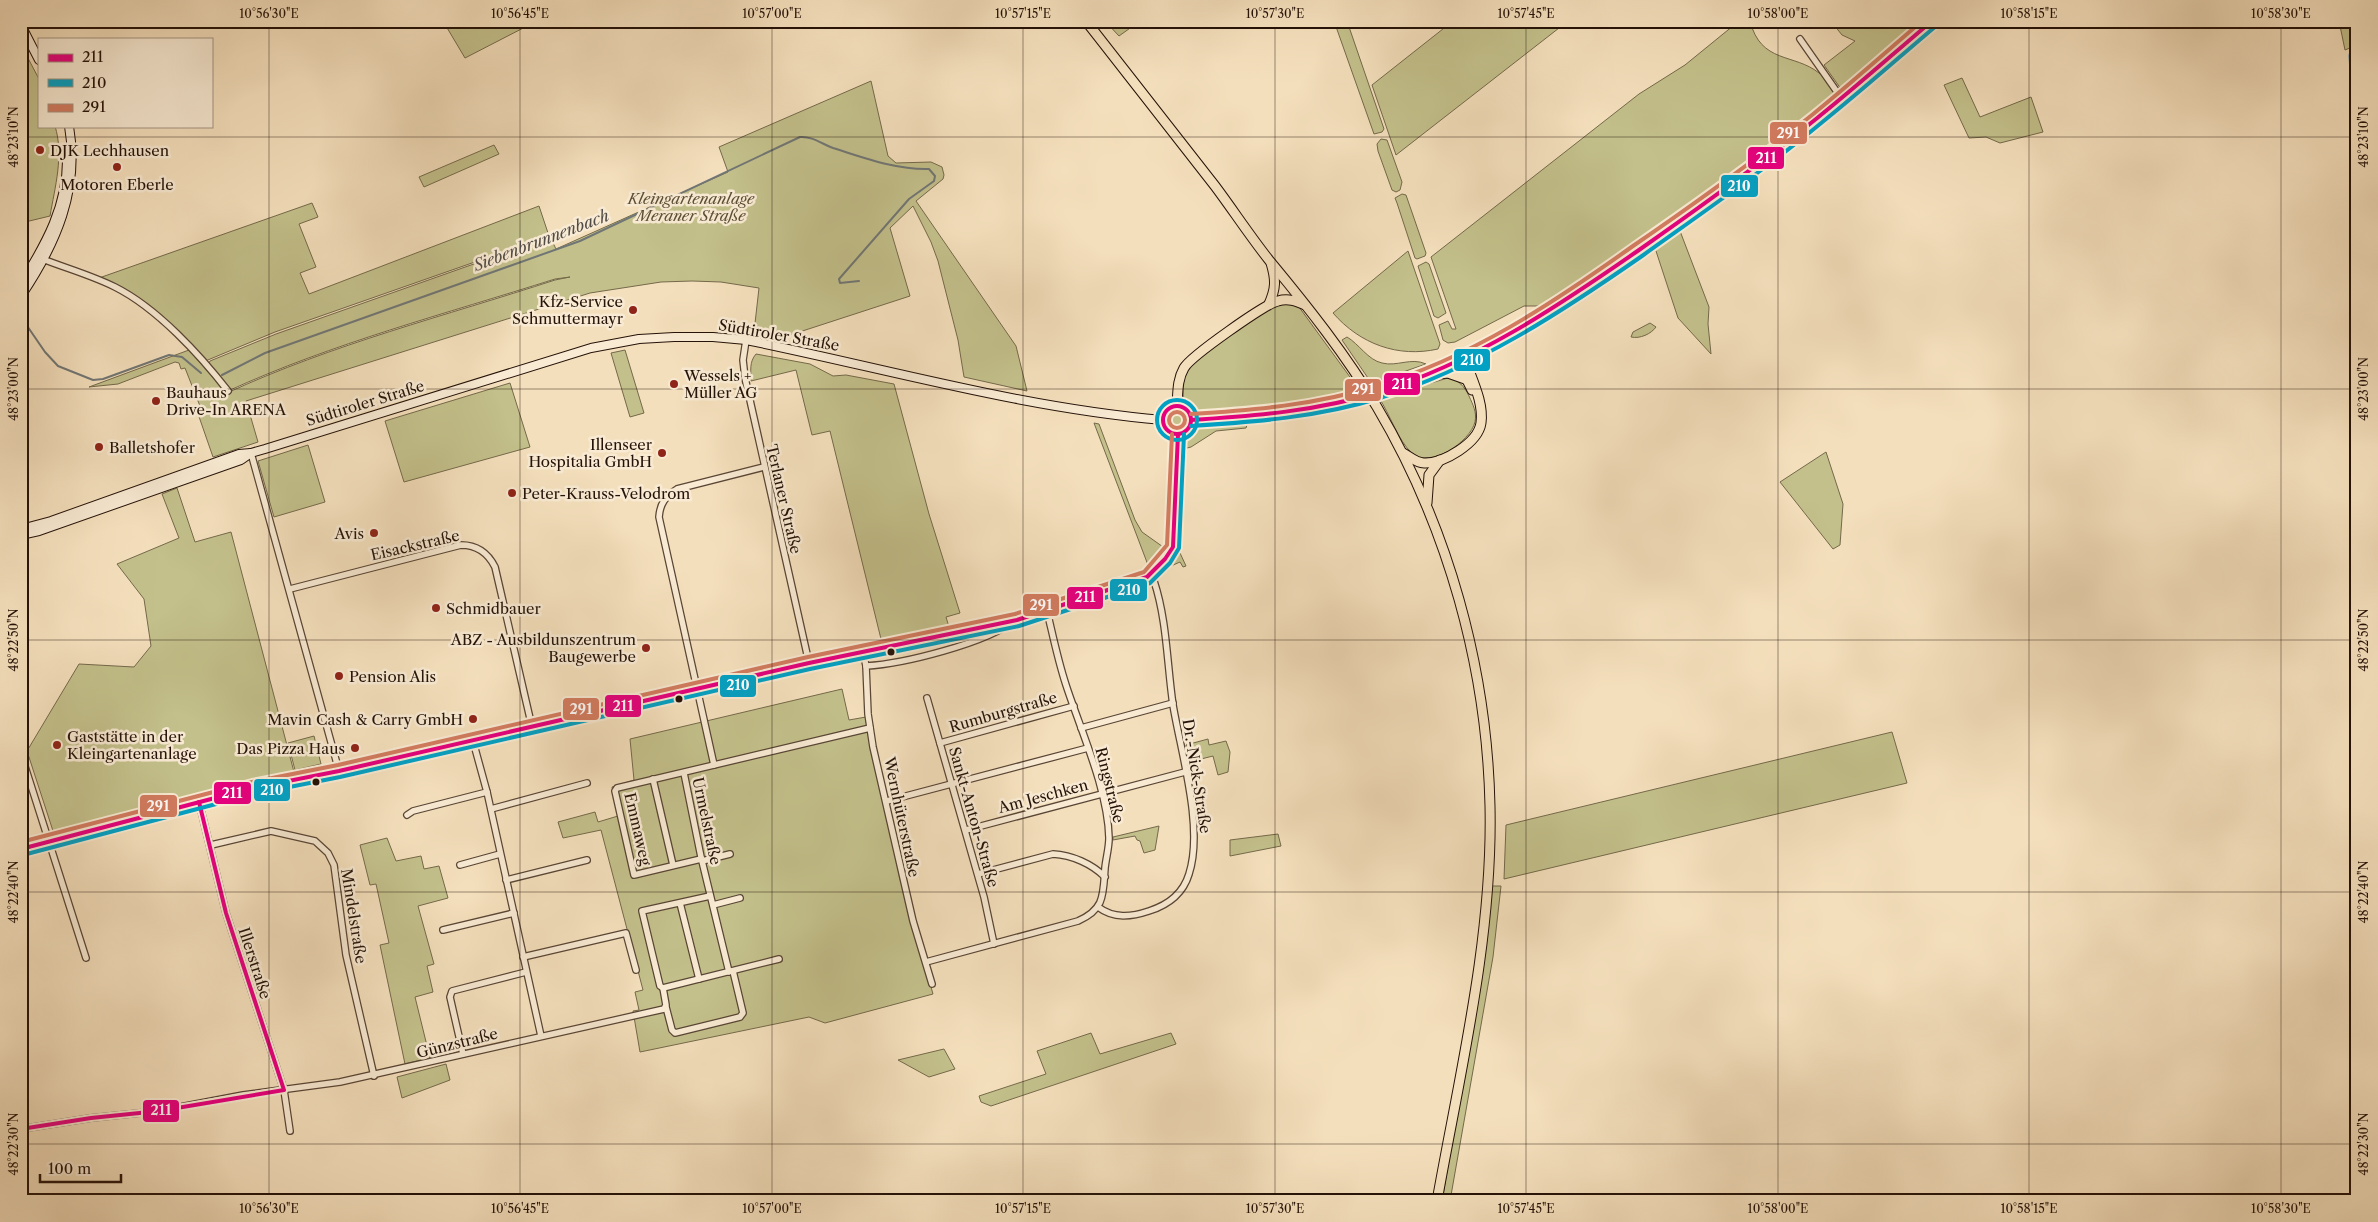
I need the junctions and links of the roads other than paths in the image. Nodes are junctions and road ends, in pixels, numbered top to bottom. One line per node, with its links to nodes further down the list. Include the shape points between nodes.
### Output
1 (24, 21): 6 (main road)
2 (1086, 21): 12 (main road)
3 (1932, 21): 8 (street)
4 (21, 26): 7 (main road)
5 (1800, 39): 8 (street)
6 (38, 46)
7 (38, 58)
8 (1842, 99): 18 (street, via 1741,178 1576,294 1514,334)
9 (64, 128): 11 (main road, via 67,163 63,199)
10 (69, 128): 11 (main road, via 70,191 60,225)
11 (41, 259): 13 (main road); 14 (main road); 21 (street, via 118,288 167,326)
12 (1270, 261): 15 (main road, via 1276,281); 16 (main road)
13 (21, 284)
14 (21, 296)
15 (1269, 304): 16 (main road, via 1287,299); 23 (main road, via 1184,367 1178,382)
16 (1307, 306): 27 (main road, via 1350,363)
17 (746, 340): 24 (main road, Südtiroler Straße, via 1026,401 1121,417); 28 (main road, Südtiroler Straße, via 674,336 607,344); 30 (street, Terlaner Straße, via 745,378)
18 (1465, 358): 19 (main road); 20 (main road); 22 (main road)
19 (1427, 375): 20 (main road, via 1448,373); 25 (main road, bridge, via 1385,391 1308,409)
20 (1465, 380): 22 (main road)
21 (228, 392)
22 (1479, 401): 29 (main road, via 1479,431 1466,446)
23 (1177, 406): 24 (main road, via 1167,410); 25 (main road, via 1187,410)
24 (1163, 420): 26 (main road, via 1167,430)
25 (1191, 420): 26 (main road, via 1187,430)
26 (1178, 434): 34 (street, via 1175,538 1165,559)
27 (1402, 452): 29 (main road, via 1423,463); 31 (main road)
28 (252, 453): 32 (main road, Südtiroler Straße, via 239,454); 33 (main road, Südtiroler Straße, via 241,460); 35 (street)
29 (1441, 459): 31 (main road, via 1429,475)
30 (764, 467): 41 (street, Terlaner Straße); 43 (street, via 677,489 666,496 660,508 659,516)
31 (1426, 506): 107 (main road, via 1459,599 1474,661 1485,731 1490,807 1487,886 1478,968)
32 (21, 529)
33 (21, 535)
34 (1147, 577): 36 (street); 45 (street, Dr.-Nick-Straße, via 1154,581 1157,590)
35 (290, 589): 47 (street, Eisackstraße, via 461,545 480,549 495,567); 55 (street)
36 (1046, 611): 37 (street); 46 (street, Ringstraße)
37 (1016, 620): 38 (street); 39 (street)
38 (984, 628): 39 (street); 40 (street)
39 (986, 635): 42 (street, via 905,660)
40 (862, 652): 41 (street); 42 (street, Wernhüterstraße)
41 (809, 663): 43 (street)
42 (866, 666): 48 (street, Wernhüterstraße)
43 (697, 689): 47 (street); 54 (street)
44 (927, 698): 51 (street, Sankt-Anton-Straße)
45 (1173, 703): 49 (street); 56 (street, Dr.-Nick-Straße)
46 (1074, 706): 49 (street, Ringstraße); 51 (street, Rumburgstraße)
47 (532, 727): 50 (street)
48 (870, 728): 54 (street, Urmelstraße); 63 (street, Wernhüterstraße)
49 (1082, 728): 52 (street, Ringstraße)
50 (473, 741): 55 (street); 61 (street)
51 (940, 743): 60 (street, Sankt-Anton-Straße)
52 (1088, 748): 60 (street); 62 (street, Ringstraße)
53 (21, 754): 68 (street)
54 (714, 765): 57 (street, Urmelstraße)
55 (339, 771): 64 (street)
56 (1185, 772): 62 (street, Am Jeschken); 86 (street, Dr.-Nick-Straße, via 1194,840 1190,873 1182,890 1169,902 1137,914 1114,915)
57 (684, 773): 58 (street, Emmaweg); 74 (street, Urmelstraße)
58 (653, 779): 77 (street, Emmaweg); 77 (street, Emmaweg, via 615,791 634,875)
59 (587, 783): 65 (street)
60 (952, 784): 63 (street); 67 (street, Sankt-Anton-Straße)
61 (486, 792): 65 (street); 66 (street)
62 (1101, 794): 67 (street, Am Jeschken); 75 (street, Ringstraße, via 1109,840)
63 (887, 801): 93 (street, Wernhüterstraße, via 900,870)
64 (199, 802): 68 (street); 69 (street, Illerstraße)
65 (491, 809): 71 (street)
66 (406, 815)
67 (966, 830): 79 (street, Sankt-Anton-Straße)
68 (48, 843): 70 (street); 91 (street)
69 (211, 845): 103 (street, Mindelstraße, via 271,831 315,841 328,853 334,865 346,955); 104 (street, Illerstraße, via 226,913)
70 (21, 849)
71 (500, 854): 76 (street); 81 (street)
72 (730, 854): 74 (street, Emmaweg)
73 (587, 860): 81 (street)
74 (702, 860): 77 (street, Emmaweg); 82 (street, Urmelstraße)
75 (1106, 864): 78 (street); 80 (street, Ringstraße)
76 (460, 865)
77 (674, 866)
78 (1094, 867): 79 (street, via 1065,855 1053,854); 80 (street)
79 (978, 874): 89 (street, Sankt-Anton-Straße)
80 (1105, 877): 86 (street, Ringstraße)
81 (506, 880): 87 (street)
82 (710, 896): 84 (street); 85 (street, Urmelstraße)
83 (740, 898): 85 (street)
84 (680, 903): 97 (street); 99 (street, via 642,911)
85 (713, 905): 95 (street, Urmelstraße)
86 (1098, 908): 89 (street, via 1078,921)
87 (514, 913): 88 (street); 90 (street)
88 (443, 930)
89 (994, 944): 93 (street)
90 (523, 957): 94 (street, via 626,933); 96 (street)
91 (86, 958)
92 (779, 959): 95 (street)
93 (926, 962): 98 (street, Wernhüterstraße)
94 (636, 970)
95 (731, 971): 97 (street); 100 (street, Urmelstraße, via 743,1013 740,1017 675,1033)
96 (526, 972): 101 (street); 102 (street, via 452,991 450,997)
97 (699, 979): 99 (street)
98 (932, 984)
99 (663, 988): 100 (street)
100 (666, 1007): 101 (street, Günzstraße)
101 (541, 1036): 102 (street, Günzstraße)
102 (463, 1054): 103 (street, Günzstraße)
103 (374, 1076): 104 (street, Günzstraße)
104 (284, 1090): 105 (street, Günzstraße); 106 (street, Illerstraße)
105 (21, 1129)
106 (290, 1131)
107 (1437, 1201)

